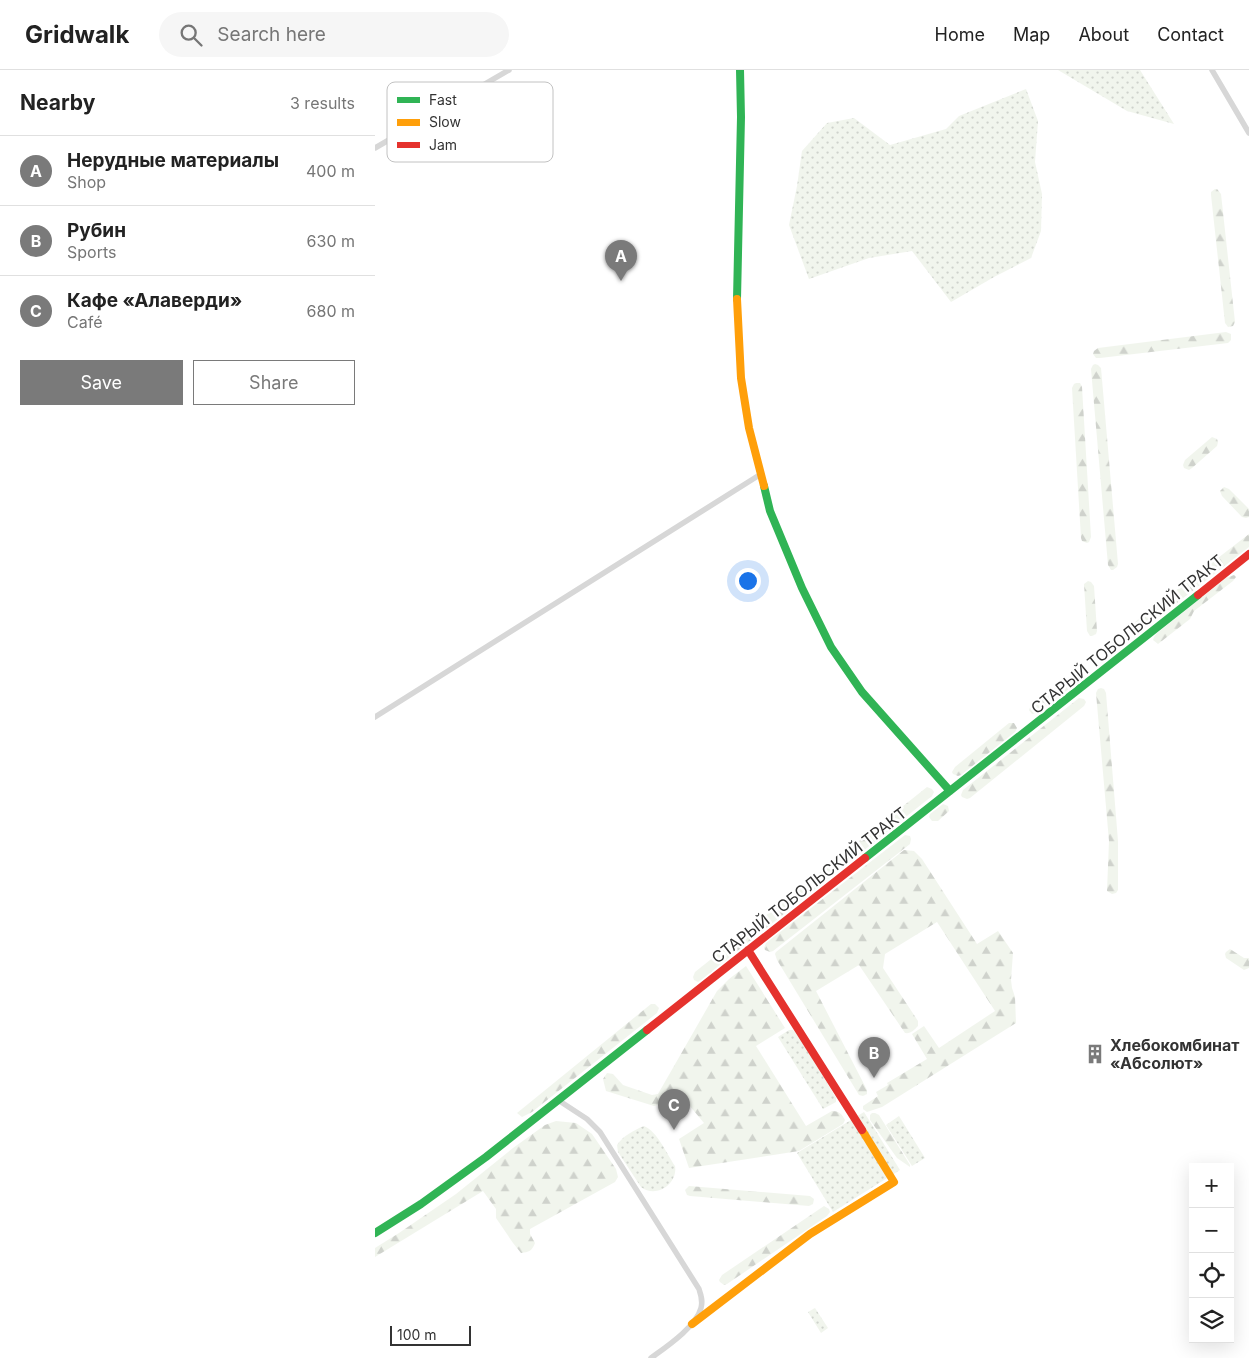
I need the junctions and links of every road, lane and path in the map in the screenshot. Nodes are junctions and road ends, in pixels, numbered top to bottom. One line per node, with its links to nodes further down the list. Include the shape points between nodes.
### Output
1 (509, 70): 4 (street)
2 (740, 70): 8 (street, via 737,293 741,378)
3 (1214, 71): 5 (street)
4 (488, 82)
5 (1249, 133)
6 (387, 141): 7 (street)
7 (375, 148)
8 (761, 474): 10 (street); 11 (street, via 770,512 831,647 862,692)
9 (1249, 554): 11 (street, СТАРЫЙ ТОБОЛЬСКИЙ ТРАКТ)
10 (375, 717)
11 (950, 791): 12 (street, СТАРЫЙ ТОБОЛЬСКИЙ ТРАКТ)
12 (748, 950): 13 (street, СТАРЫЙ ТОБОЛЬСКИЙ ТРАКТ); 15 (street, via 894,1182 810,1234)
13 (558, 1100): 14 (street, СТАРЫЙ ТОБОЛЬСКИЙ ТРАКТ, via 453,1182); 15 (street, via 600,1132 699,1289 701,1309)
14 (377, 1232)
15 (692, 1324): 16 (street)
16 (651, 1358)

